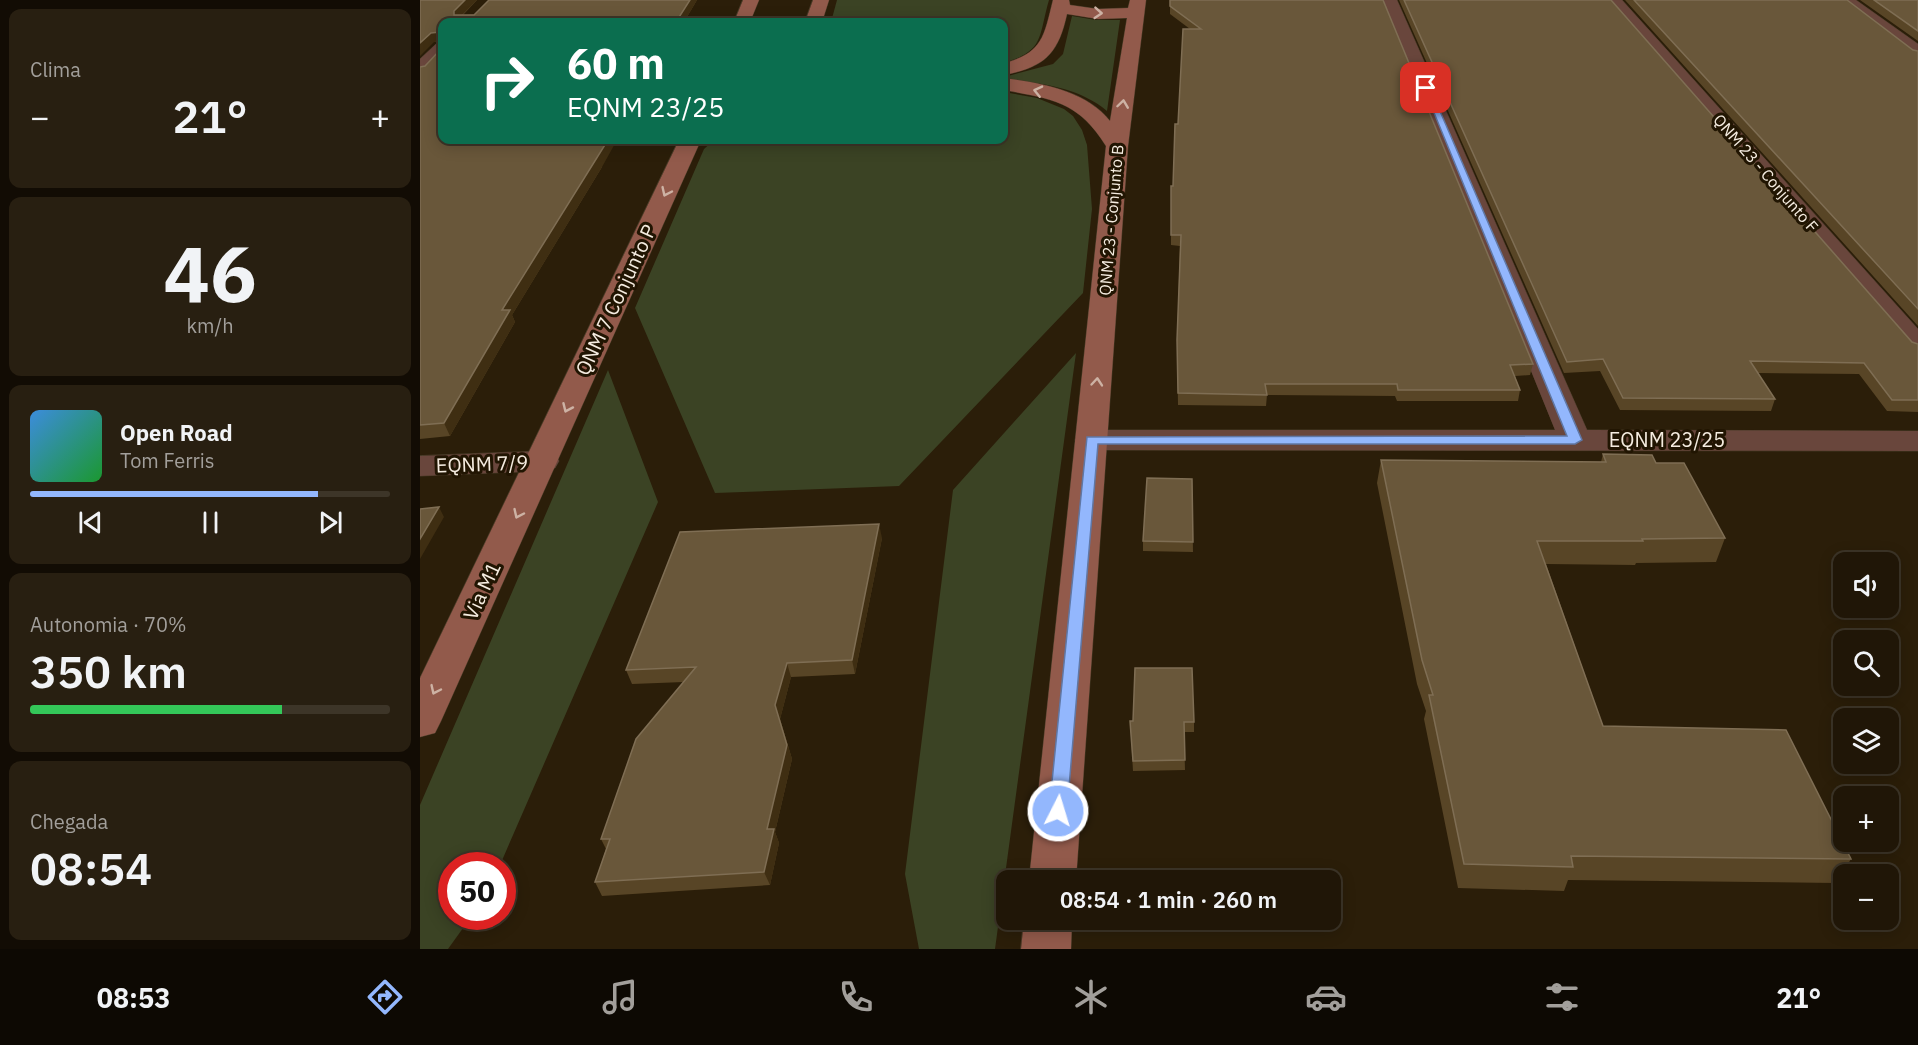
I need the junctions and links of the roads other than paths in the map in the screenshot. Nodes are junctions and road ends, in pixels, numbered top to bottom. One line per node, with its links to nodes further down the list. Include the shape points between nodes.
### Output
1 (751, 0): 8 (main road)
2 (821, 0): 9 (main road)
3 (1389, 0): 19 (street)
4 (1613, 0): 17 (street, QNM 23 - Conjunto F)
5 (1845, 0): 11 (street)
6 (1060, 3): 7 (main road, one-way to 7, via 1100,14 1118,14); 12 (main road, via 1050,45 1029,63)
7 (1138, 5): 16 (main road, QNM 23 - Conjunto B, one-way to 7)
8 (744, 18)
9 (815, 18)
10 (438, 52): 13 (street)
11 (1918, 53)
12 (1008, 68)
13 (420, 70)
14 (1008, 85): 16 (main road, one-way to 14, via 1098,118 1082,106 1061,96)
15 (688, 144): 21 (main road, QNM 7 Conjunto P, one-way to 21)
16 (1117, 146): 18 (main road, QNM 23 - Conjunto B, one-way to 16)
17 (1918, 346)
18 (1091, 440): 19 (street, EQNM 23/25); 24 (main road, QNM 23 - Conjunto B)
19 (1575, 440): 20 (street, EQNM 23/25)
20 (1918, 441)
21 (543, 461): 22 (street, EQNM 7/9); 23 (main road, Via M1, one-way to 23)
22 (420, 466)
23 (420, 721)
24 (1053, 870)
25 (1047, 930): 26 (main road)
26 (1046, 949)

